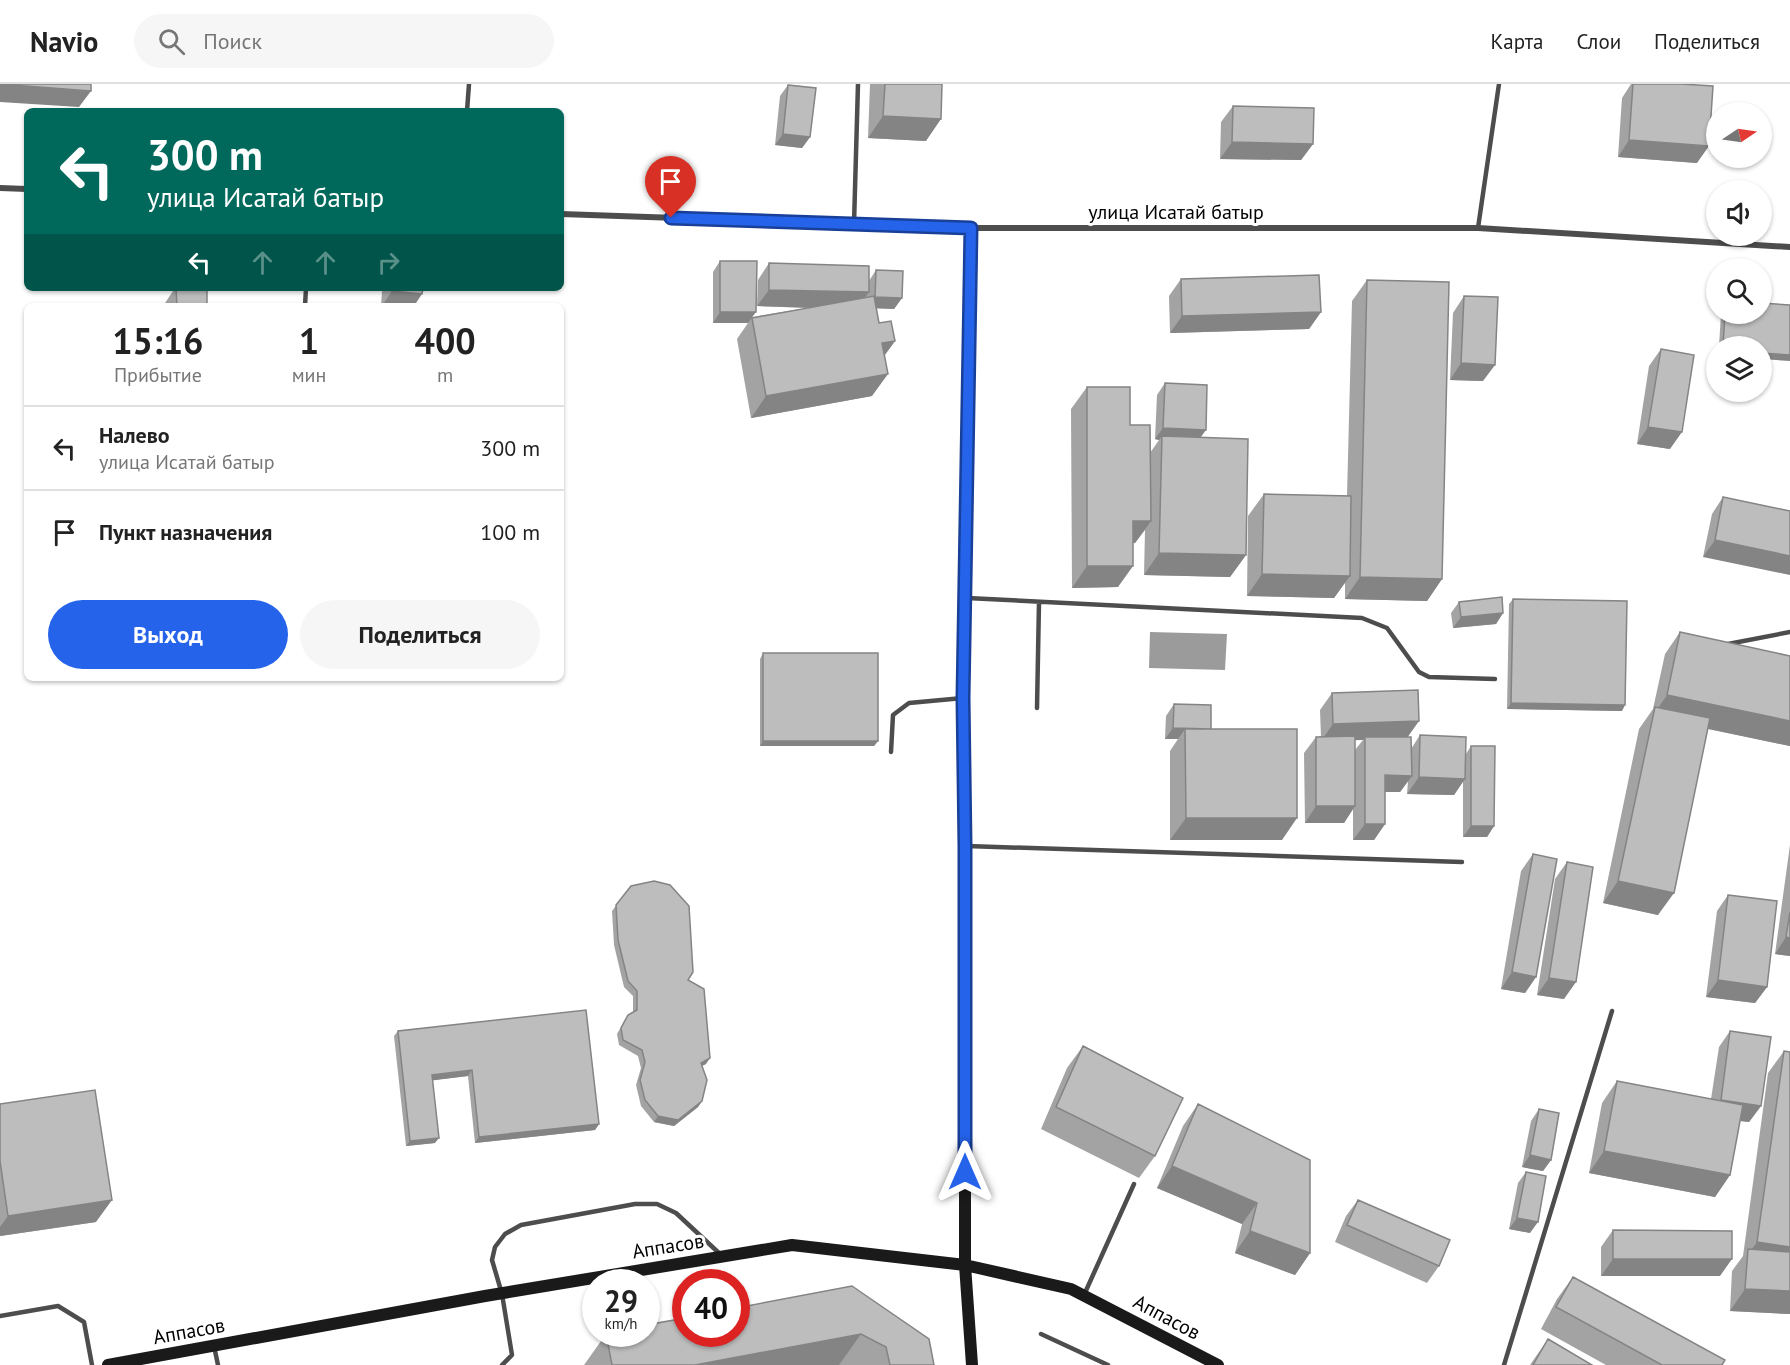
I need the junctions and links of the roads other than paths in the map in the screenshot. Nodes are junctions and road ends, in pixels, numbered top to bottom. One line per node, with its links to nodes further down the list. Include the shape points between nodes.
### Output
1 (469, 84): 4 (lane)
2 (858, 84): 8 (lane)
3 (1499, 84): 10 (lane)
4 (468, 108)
5 (0, 188): 6 (street)
6 (24, 189)
7 (564, 214): 8 (street, улица Исатай батыр)
8 (854, 224): 9 (street, улица Исатай батыр)
9 (971, 228): 10 (street, улица Исатай батыр); 12 (street)
10 (1478, 228): 11 (street, улица Исатай батыр)
11 (1790, 247)
12 (964, 598): 13 (lane); 17 (street)
13 (1039, 602): 16 (lane, via 1362,618 1387,628 1419,672 1429,677); 18 (lane)
14 (1790, 632): 15 (lane)
15 (1726, 644)
16 (1495, 679)
17 (963, 698): 19 (lane, via 909,703 892,715); 20 (street)
18 (1037, 708)
19 (891, 752)
20 (965, 846): 21 (lane); 25 (street)
21 (1462, 862)
22 (1612, 1011): 38 (lane)
23 (1134, 1184): 27 (lane)
24 (723, 1257): 25 (street, Аппасов, via 792,1245); 26 (street, Аппасов); 26 (lane, via 676,1213 657,1204 635,1204 521,1225 505,1234 495,1247 492,1260)
25 (965, 1265): 27 (street, Аппасов, via 1071,1288); 35 (street)
26 (502, 1294): 30 (street, Аппасов); 34 (lane, via 512,1355)
27 (1084, 1295): 37 (street, Аппасов)
28 (0, 1316): 31 (lane, via 58,1306 84,1322)
29 (1041, 1334): 36 (lane)
30 (214, 1346): 32 (street, Аппасов); 33 (lane)
31 (92, 1365)
32 (108, 1365)
33 (218, 1365)
34 (502, 1365)
35 (972, 1365)
36 (1108, 1365)
37 (1218, 1365)
38 (1504, 1365)

